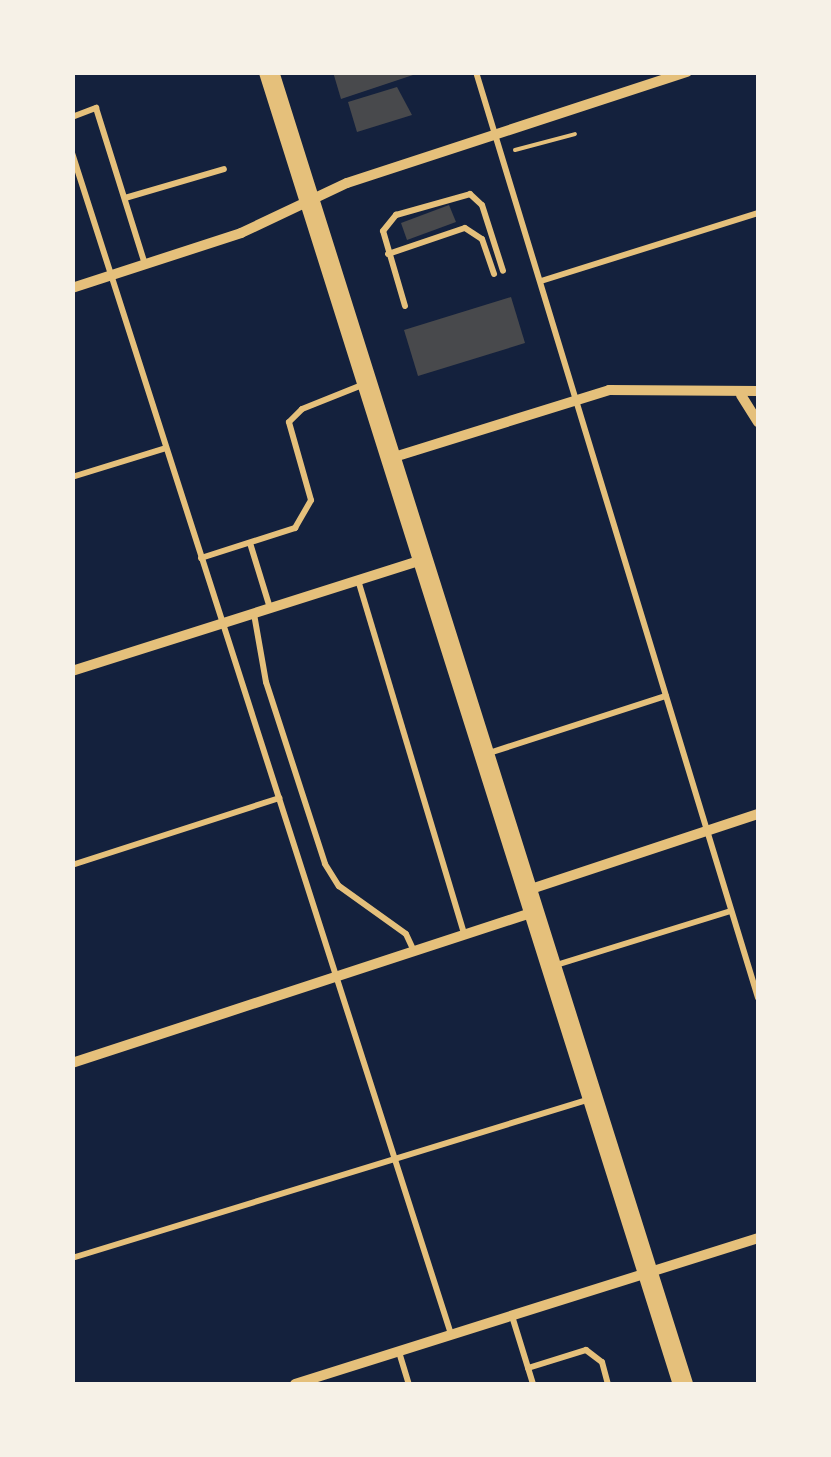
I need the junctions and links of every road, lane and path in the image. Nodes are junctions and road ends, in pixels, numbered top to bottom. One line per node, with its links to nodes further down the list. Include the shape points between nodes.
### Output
1 (270, 72): 12 (main road)
2 (476, 72): 7 (lane)
3 (687, 72): 4 (street)
4 (674, 75): 7 (street)
5 (72, 116): 11 (lane, via 96,108)
6 (575, 134): 9 (path)
7 (497, 136): 9 (lane); 12 (street)
8 (72, 153): 16 (lane)
9 (502, 153): 17 (lane)
10 (224, 169): 11 (lane)
11 (124, 198): 15 (lane)
12 (311, 201): 15 (street); 20 (main road)
13 (758, 212): 17 (lane)
14 (388, 254): 14 (lane, via 384,232 396,214 470,194 482,205 498,273 482,240 465,228); 19 (lane)
15 (146, 264): 16 (street)
16 (112, 275): 18 (street); 25 (lane)
17 (541, 281): 23 (lane)
18 (72, 288)
19 (405, 306)
20 (368, 383): 26 (main road); 28 (lane, via 293,414 289,422 311,500 295,528)
21 (758, 391): 22 (street)
22 (741, 395): 23 (street, via 641,388); 24 (street)
23 (577, 400): 26 (street); 36 (lane)
24 (758, 422)
25 (166, 448): 27 (lane); 29 (lane)
26 (391, 458): 30 (main road)
27 (72, 477)
28 (250, 542): 29 (lane); 32 (lane)
29 (201, 558): 34 (lane)
30 (422, 560): 31 (street); 37 (main road)
31 (358, 580): 32 (street); 45 (lane)
32 (270, 608): 33 (street)
33 (254, 614): 34 (street); 46 (lane, via 266,682 326,864 348,893 396,924)
34 (222, 624): 35 (street); 38 (lane)
35 (72, 671)
36 (666, 696): 37 (lane); 40 (lane)
37 (484, 754): 42 (main road)
38 (279, 798): 41 (lane); 50 (lane)
39 (758, 814): 40 (street)
40 (708, 835): 42 (street); 44 (lane)
41 (72, 865)
42 (528, 890): 43 (main road)
43 (535, 911): 45 (street); 49 (main road)
44 (732, 911): 48 (lane); 49 (lane)
45 (464, 935): 46 (street)
46 (414, 952): 50 (street)
47 (758, 956): 48 (lane)
48 (747, 960): 51 (lane)
49 (552, 966): 53 (main road)
50 (337, 978): 52 (street); 54 (lane)
51 (758, 998)
52 (72, 1063)
53 (592, 1098): 54 (lane); 57 (main road)
54 (395, 1158): 56 (lane); 59 (lane)
55 (758, 1238): 57 (street)
56 (72, 1258)
57 (646, 1272): 58 (street); 66 (main road)
58 (512, 1316): 59 (street); 61 (lane)
59 (451, 1335): 60 (street)
60 (398, 1351): 62 (street); 63 (lane)
61 (528, 1368): 64 (lane); 65 (lane, via 586,1350 602,1362)
62 (295, 1384)
63 (409, 1384)
64 (533, 1384)
65 (608, 1384)
66 (683, 1384)

